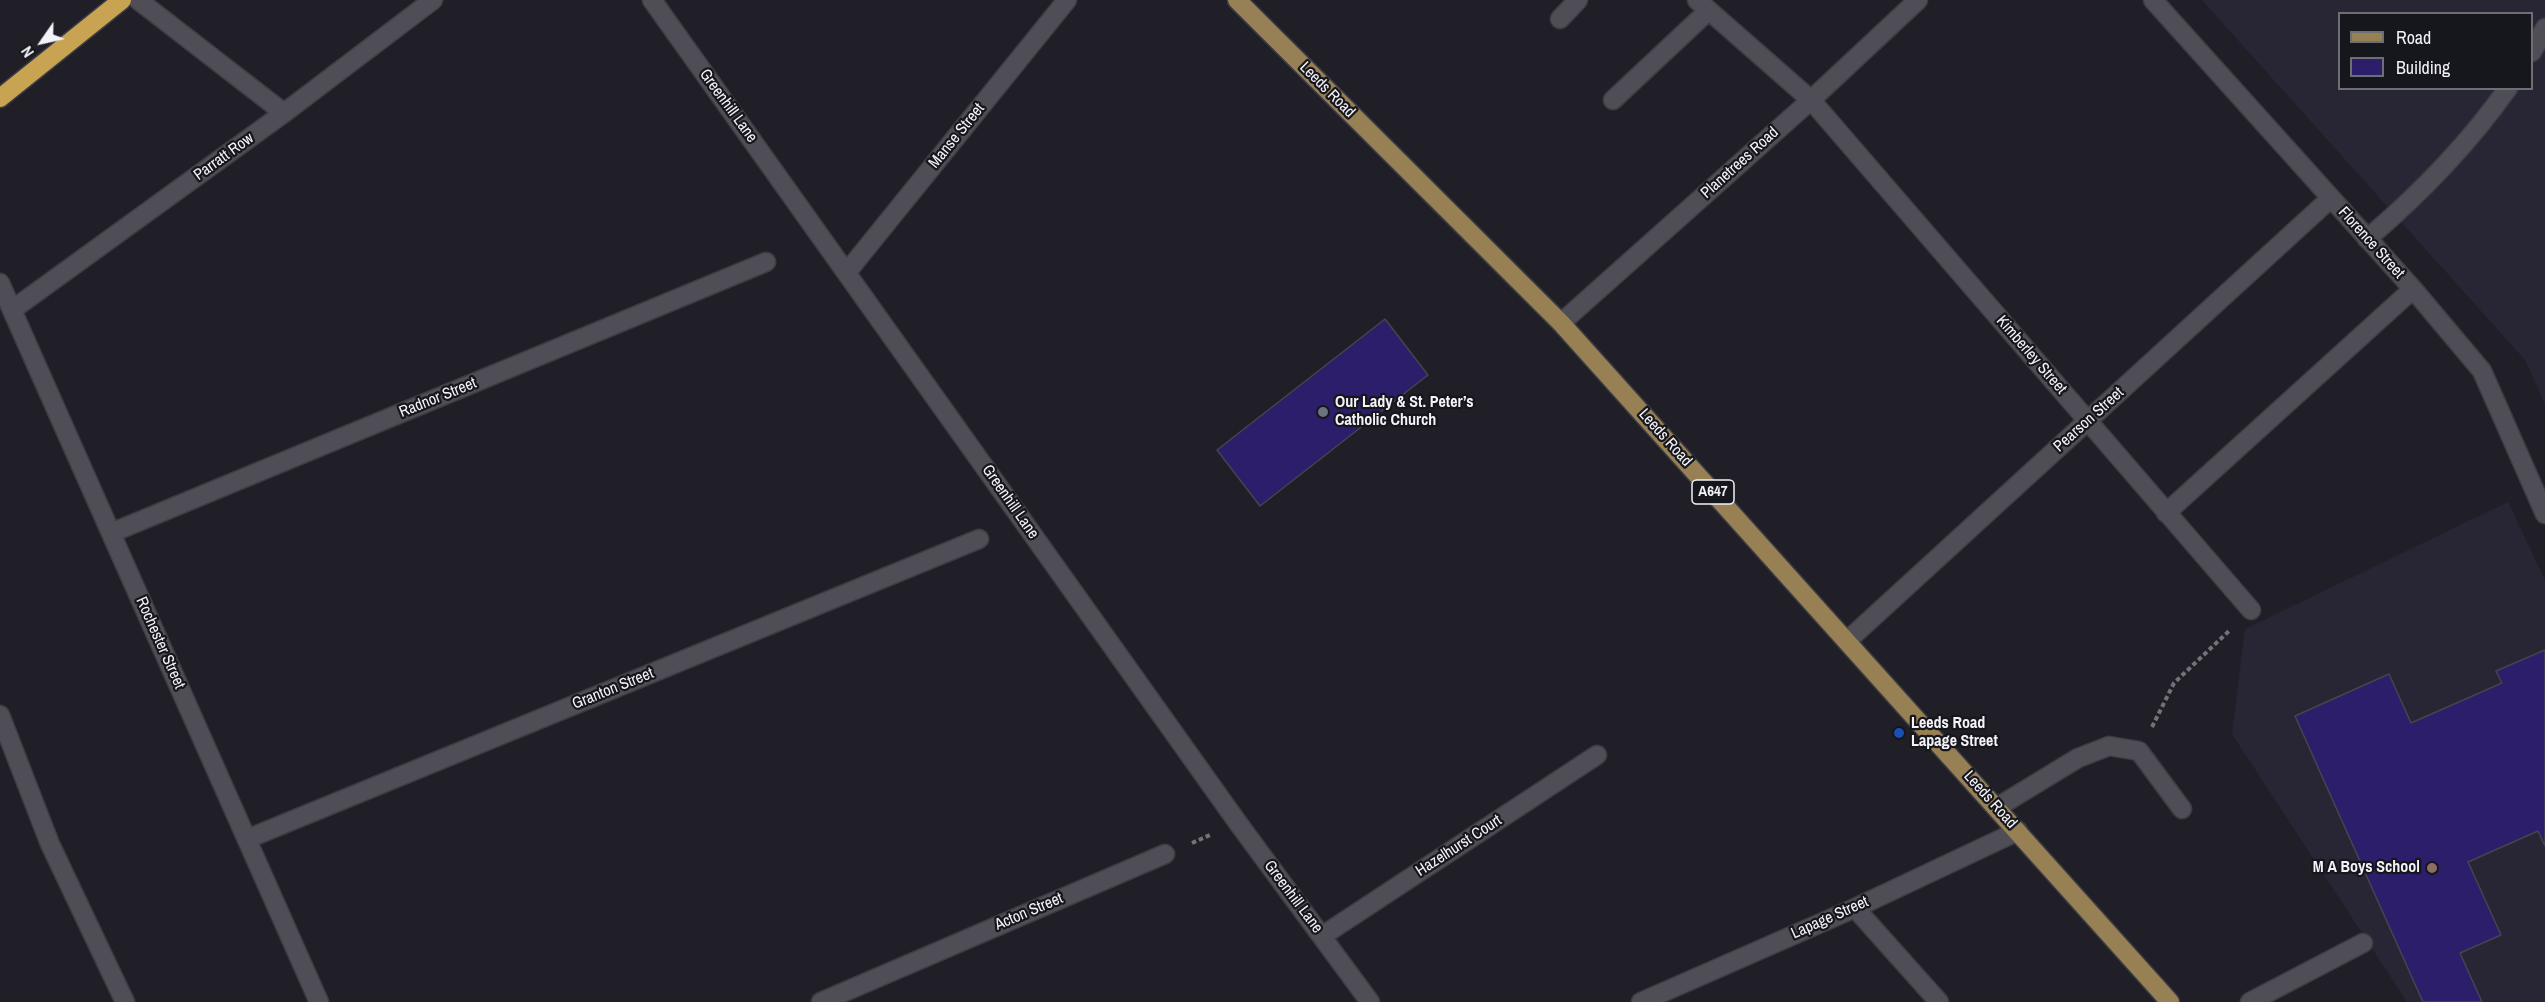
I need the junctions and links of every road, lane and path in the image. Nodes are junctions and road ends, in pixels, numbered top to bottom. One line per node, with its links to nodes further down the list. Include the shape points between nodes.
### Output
1 (122, 0): 15 (highway)
2 (138, 0): 18 (street)
3 (433, 0): 18 (street, Parratt Row)
4 (652, 0): 22 (street, Greenhill Lane)
5 (1067, 0): 22 (street, Manse Street)
6 (1237, 0): 26 (main road, Leeds Road / A647)
7 (1578, 0): 11 (street)
8 (1917, 0): 17 (street, Planetrees Road)
9 (2153, 0): 19 (street, Florence Street)
10 (1702, 6): 16 (street); 17 (street, Kimberley Street)
11 (1560, 19)
12 (2545, 28): 13 (street)
13 (2533, 50)
14 (2507, 90): 20 (street, via 2421,192)
15 (0, 98)
16 (1613, 100)
17 (1811, 100): 26 (street, Planetrees Road); 27 (street, Kimberley Street)
18 (284, 113): 25 (street, Parratt Row)
19 (2331, 198): 20 (street, Florence Street); 27 (street, Pearson Street)
20 (2367, 239): 24 (street, Florence Street)
21 (766, 262): 30 (street, Radnor Street)
22 (847, 272): 39 (street, Greenhill Lane)
23 (0, 283): 25 (street, Rochester Street)
24 (2413, 289): 28 (street); 29 (street, Florence Street, via 2482,370)
25 (12, 310): 30 (street, Rochester Street)
26 (1561, 323): 33 (main road, Leeds Road / A647)
27 (2088, 422): 28 (street, Kimberley Street); 33 (street, Pearson Street)
28 (2166, 513): 32 (street, Kimberley Street)
29 (2545, 514)
30 (111, 533): 41 (street, Rochester Street)
31 (978, 539): 41 (street, Granton Street)
32 (2251, 610): 35 (path, via 2174,683)
33 (1847, 641): 37 (main road, Leeds Road / A647)
34 (0, 715): 46 (street, via 50,844)
35 (2139, 752): 37 (street, via 2109,746 2088,754); 38 (street)
36 (1597, 755): 44 (street, Hazelhurst Court)
37 (1996, 808): 40 (main road, Leeds Road / A647)
38 (2182, 809)
39 (1238, 823): 42 (path); 44 (street, Greenhill Lane)
40 (2018, 831): 43 (street, Lapage Street); 52 (main road, Leeds Road / A647)
41 (247, 839): 47 (street, Rochester Street)
42 (1166, 854): 48 (street, Acton Street)
43 (1855, 908): 50 (street, Lapage Street); 51 (street)
44 (1322, 936): 49 (street, Greenhill Lane)
45 (2363, 943): 53 (street)
46 (124, 1002)
47 (320, 1002)
48 (821, 1002)
49 (1370, 1002)
50 (1641, 1002)
51 (1939, 1002)
52 (2170, 1002)
53 (2250, 1002)

